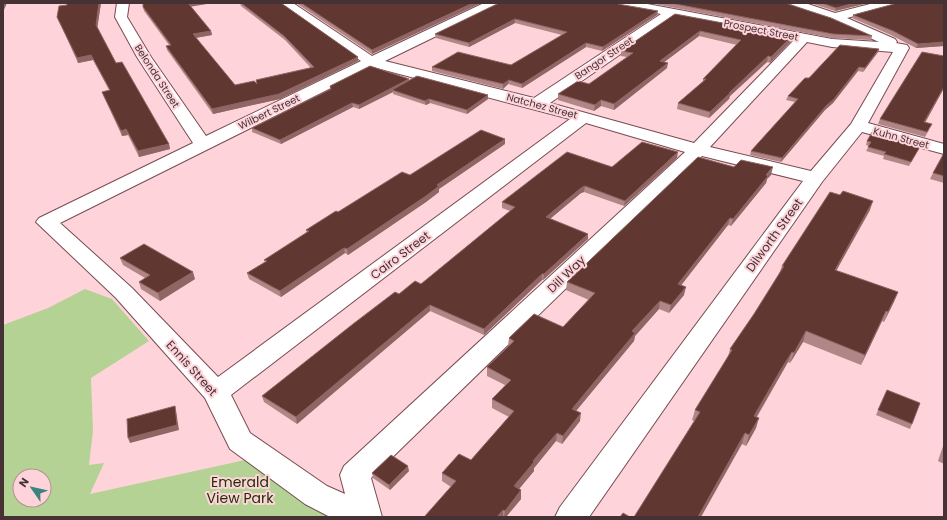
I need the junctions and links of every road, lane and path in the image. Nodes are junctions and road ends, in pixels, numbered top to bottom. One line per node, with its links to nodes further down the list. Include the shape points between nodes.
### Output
1 (123, 3): 15 (street, Belonda Street, via 121,17 144,57)
2 (285, 3): 11 (street, Natchez Street)
3 (494, 3): 11 (street, Wilbert Street)
4 (622, 3): 7 (street, Prospect Street)
5 (792, 3): 8 (street)
6 (888, 3): 8 (street)
7 (671, 12): 9 (street, Prospect Street); 12 (street, Bangor Street)
8 (835, 17): 10 (street)
9 (803, 38): 10 (street, Prospect Street, via 832,43); 17 (street, Dill Way)
10 (902, 48): 14 (street, Dilworth Street)
11 (371, 62): 12 (street, Natchez Street); 15 (street, Wilbert Street)
12 (537, 104): 13 (street, Natchez Street)
13 (583, 118): 17 (street, Natchez Street); 20 (street, Cairo Street)
14 (858, 126): 16 (street, Kuhn Street); 18 (street, Dilworth Street)
15 (203, 144): 19 (street, Wilbert Street)
16 (944, 149)
17 (698, 150): 18 (street, Natchez Street); 22 (street, Dill Way, via 355,475)
18 (815, 178): 23 (street, Dilworth Street)
19 (46, 222): 20 (street, Ennis Street, via 124,293)
20 (216, 392): 21 (street, Ennis Street, via 240,441 316,495)
21 (360, 517)
22 (366, 517)
23 (571, 517)

